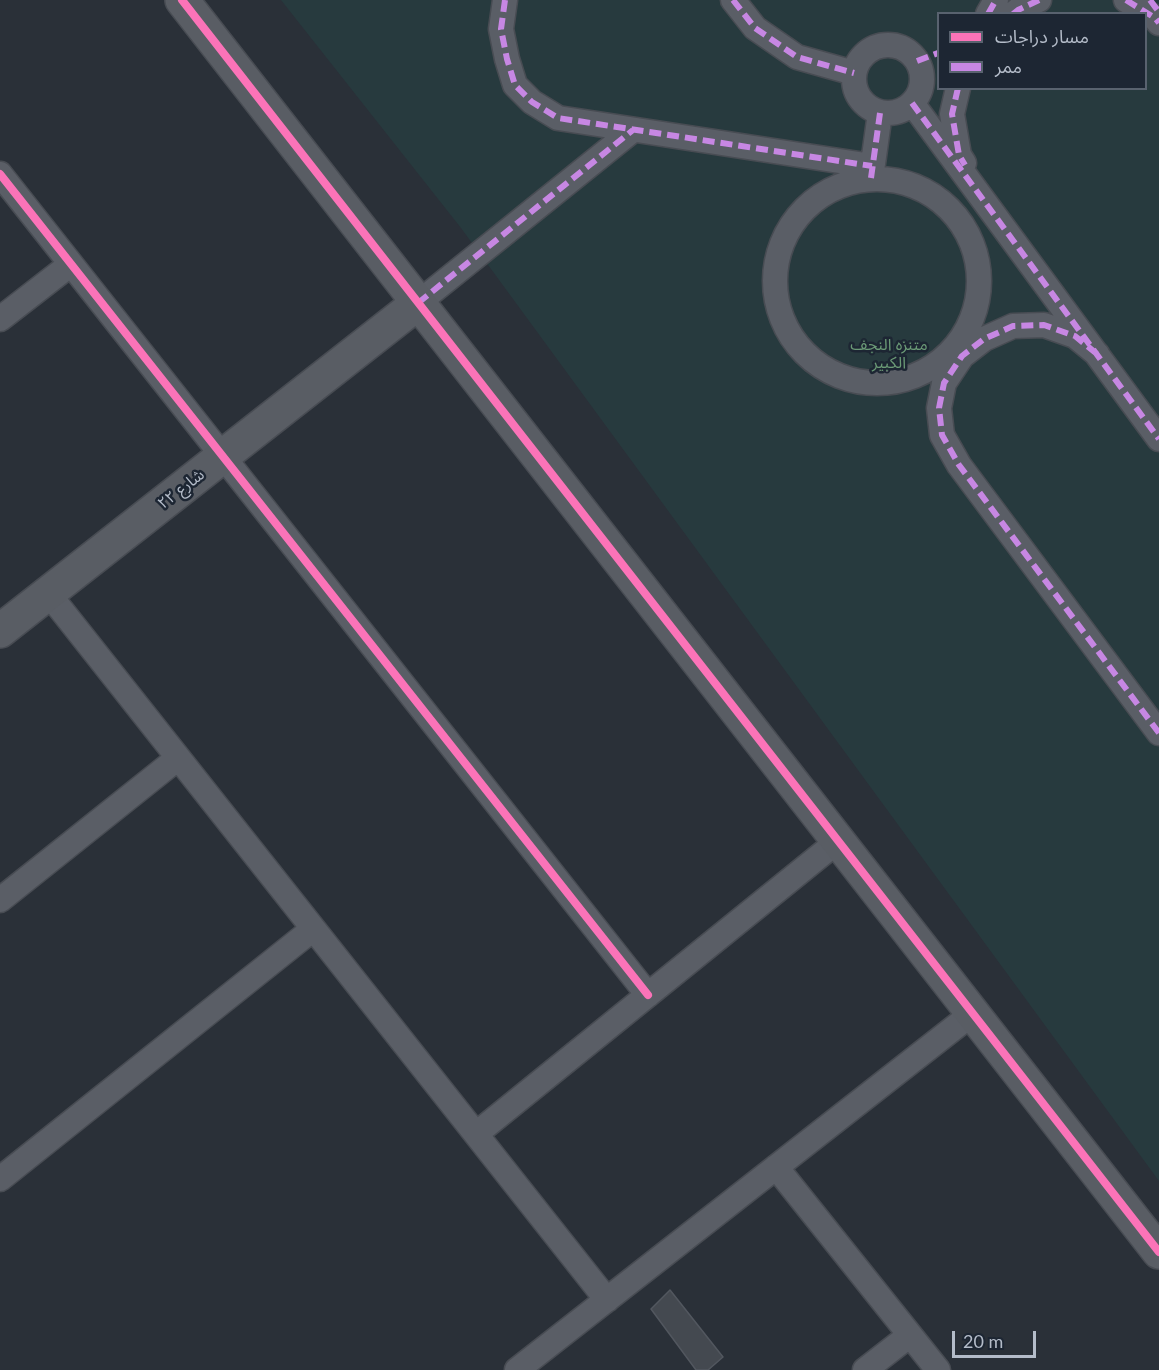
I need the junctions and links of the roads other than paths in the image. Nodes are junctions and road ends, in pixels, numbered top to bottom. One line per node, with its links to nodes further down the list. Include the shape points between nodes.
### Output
1 (182, 0): 22 (street)
2 (505, 0): 17 (street, via 501,29 515,85 532,102 558,118)
3 (733, 0): 13 (street, via 755,28 797,57)
4 (1039, 0): 7 (street)
5 (1126, 0): 8 (street)
6 (1150, 0): 9 (street)
7 (1016, 12)
8 (1145, 12)
9 (1159, 12)
10 (1147, 13): 11 (street)
11 (1159, 23)
12 (928, 57): 13 (street, via 889,44 878,46 860,59); 15 (street, via 919,94)
13 (854, 73): 16 (street, via 855,92 861,102)
14 (958, 90): 20 (street, via 952,114 959,155)
15 (912, 103): 16 (street, via 903,110); 20 (street)
16 (880, 113): 18 (street)
17 (633, 130): 18 (street); 22 (street)
18 (871, 172): 24 (street, via 906,181 937,196 961,221 971,242 980,287 972,321); 24 (street, via 837,186 807,205 787,231 776,262 775,295 784,326 804,353 830,373 862,383 895,382 926,371)
19 (0, 174): 21 (street)
20 (987, 205): 25 (street)
21 (71, 264): 23 (street); 27 (street)
22 (418, 303): 27 (street, شارع ٢٢); 32 (street)
23 (0, 319)
24 (957, 353): 25 (street, via 1013,326 1044,325 1075,336); 30 (street, via 944,383 939,408 942,435 959,465)
25 (1097, 354): 26 (street)
26 (1159, 438)
27 (223, 456): 28 (street, شارع ٢٢); 35 (street)
28 (48, 593): 29 (street, شارع ٢٢); 31 (street)
29 (0, 631)
30 (1159, 733)
31 (178, 758): 33 (street); 34 (street)
32 (838, 841): 35 (street); 36 (street)
33 (0, 900)
34 (313, 929): 37 (street); 39 (street)
35 (648, 995): 37 (street)
36 (973, 1013): 38 (street); 40 (street)
37 (476, 1134): 41 (street)
38 (776, 1167): 41 (street); 42 (street)
39 (0, 1179)
40 (1159, 1252)
41 (607, 1300): 43 (street)
42 (909, 1335): 44 (street); 45 (street)
43 (517, 1370)
44 (865, 1370)
45 (938, 1370)

